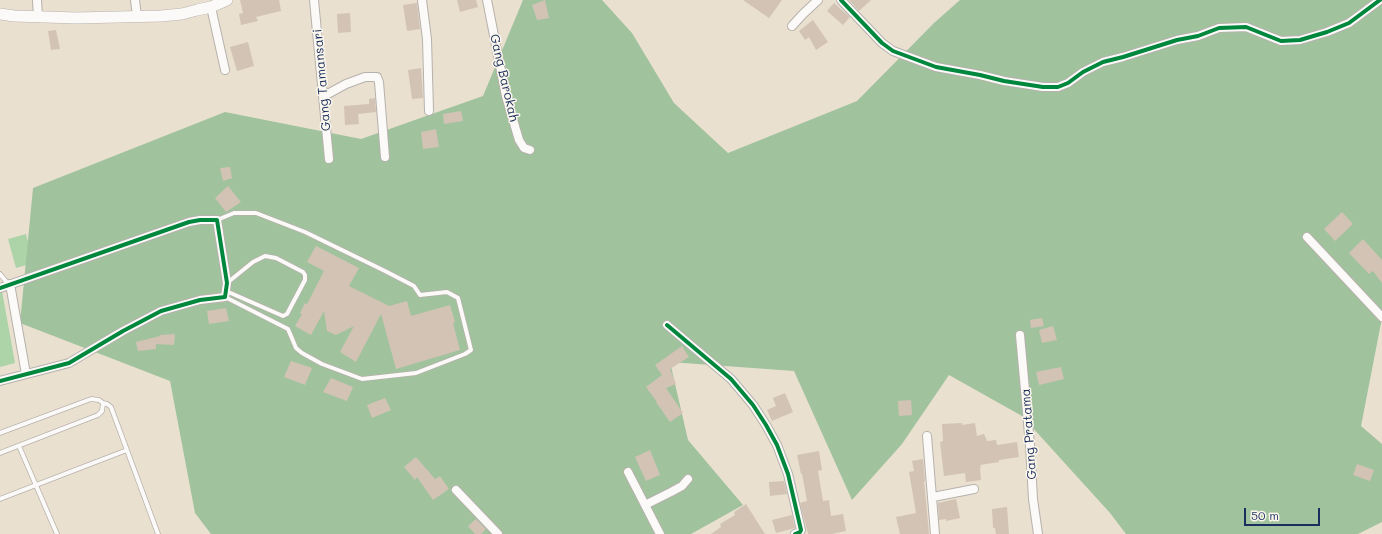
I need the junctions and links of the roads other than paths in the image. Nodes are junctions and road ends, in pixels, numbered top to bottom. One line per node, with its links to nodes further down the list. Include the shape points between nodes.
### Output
1 (37, 0): 13 (street)
2 (135, 0): 12 (street)
3 (227, 0): 10 (street)
4 (314, 0): 16 (street, Gang Tamansari)
5 (422, 0): 17 (street, via 427,39)
6 (487, 0): 18 (street, Gang Barokah, via 506,96 520,140 524,148)
7 (818, 0): 14 (street)
8 (841, 0): 9 (street, via 893,51 936,67 980,74 1004,81 1058,87 1103,62 1219,28 1246,27 1281,40 1300,40 1349,22)
9 (1380, 0)
10 (211, 6): 12 (street, via 182,14); 15 (street)
11 (0, 14): 13 (street)
12 (137, 16): 13 (street)
13 (38, 17)
14 (792, 26)
15 (225, 70)
16 (324, 96): 19 (street, via 359,79 377,77); 20 (street, Gang Tamansari)
17 (429, 111)
18 (530, 150)
19 (385, 157)
20 (329, 159)
21 (217, 220): 24 (street, via 189,222); 26 (street); 26 (lane, via 234,213 256,213 305,232 385,271 414,286 420,295 447,292 458,298 471,350 416,373 362,379 322,364 302,353 296,348 288,329)
22 (1307, 237): 27 (street)
23 (0, 274): 24 (lane)
24 (9, 285): 25 (street); 30 (street)
25 (0, 288)
26 (226, 290): 26 (lane, via 253,262 265,256 276,258 305,275 305,280 283,316); 30 (street, via 162,311 69,363)
27 (1382, 317)
28 (667, 325): 50 (street, via 731,379 766,425 788,474 800,528 800,532)
29 (1020, 335): 52 (street, Gang Pratama)
30 (26, 374): 31 (street)
31 (0, 380)
32 (103, 404): 33 (lane, via 99,400 91,399); 35 (lane, via 98,415); 36 (lane, via 111,407)
33 (0, 433)
34 (927, 436): 43 (street)
35 (19, 446): 37 (lane); 40 (lane)
36 (127, 450): 40 (lane); 47 (lane)
37 (0, 453)
38 (628, 472): 45 (street)
39 (688, 479): 45 (street, via 682,486)
40 (36, 485): 44 (lane); 46 (lane)
41 (974, 489): 43 (street)
42 (456, 490): 48 (street)
43 (933, 497): 51 (street)
44 (0, 500)
45 (645, 505): 49 (street)
46 (57, 534)
47 (158, 534)
48 (498, 534)
49 (660, 534)
50 (795, 534)
51 (935, 534)
52 (1038, 534)

